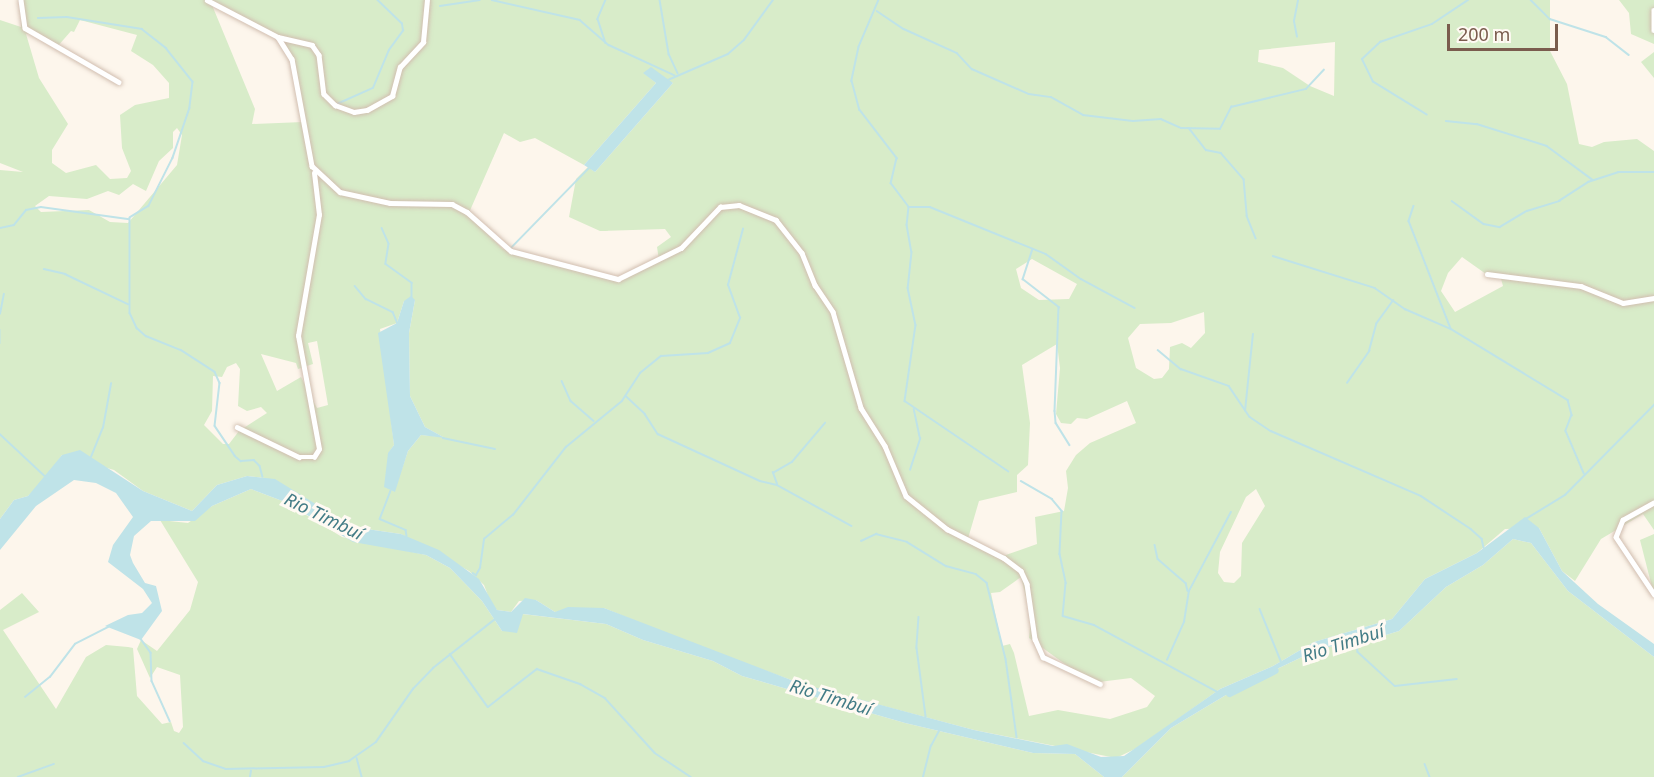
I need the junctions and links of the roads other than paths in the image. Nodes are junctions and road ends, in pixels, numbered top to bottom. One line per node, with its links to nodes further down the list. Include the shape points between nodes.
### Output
1 (21, 0): 7 (street, via 25,28)
2 (207, 0): 6 (street)
3 (427, 0): 6 (street, via 421,46 400,67 392,96 368,110 354,112 334,105 321,88 316,49 307,43)
4 (1654, 10): 5 (street)
5 (1654, 30)
6 (278, 37): 8 (street, via 292,59)
7 (119, 82)
8 (314, 170): 11 (street, via 319,215 298,336 319,449 314,457 299,457); 14 (street, via 334,189 346,194 390,203 452,204 511,252 618,279 672,254 720,207 739,205 776,220 797,245 833,312 861,408 885,446 906,496 946,529 1004,558 1021,571 1027,584 1035,639 1043,657)
9 (1487, 274): 10 (street, via 1581,286 1623,303)
10 (1654, 298)
11 (237, 427)
12 (1654, 503): 13 (street, via 1623,520 1616,537)
13 (1654, 594)
14 (1100, 684)

